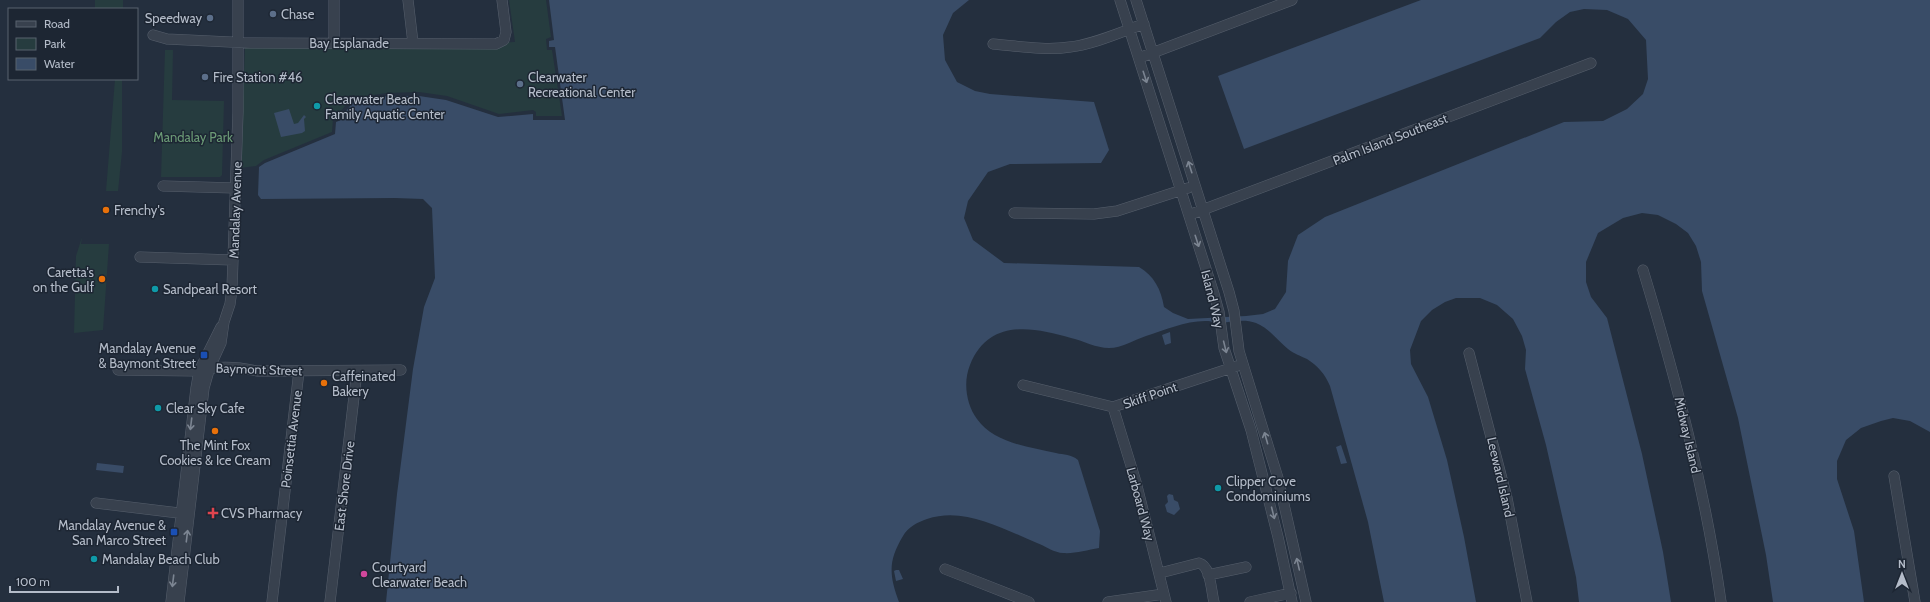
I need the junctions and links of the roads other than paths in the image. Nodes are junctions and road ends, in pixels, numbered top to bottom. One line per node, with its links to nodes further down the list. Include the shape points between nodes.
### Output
1 (238, 0): 11 (street, Mandalay Avenue)
2 (334, 0): 12 (street)
3 (408, 0): 13 (street)
4 (502, 0): 13 (street, Bay Esplanade, via 506,32 504,40 496,44)
5 (1120, 0): 9 (street, Island Way)
6 (1136, 0): 8 (street, Island Way)
7 (1292, 0): 15 (street)
8 (1144, 24): 9 (street); 15 (street, Island Way)
9 (1130, 29): 14 (street, via 1070,47); 16 (street, Island Way)
10 (153, 35): 11 (street, Bay Esplanade, via 167,39)
11 (238, 42): 12 (street, Bay Esplanade); 20 (street, Mandalay Avenue)
12 (334, 43): 13 (street, Bay Esplanade)
13 (414, 43)
14 (993, 44)
15 (1154, 53): 16 (street); 19 (street, Island Way, one-way to 15)
16 (1139, 58): 21 (street, Island Way, one-way to 21)
17 (1591, 63): 22 (street, Palm Island Southeast)
18 (163, 186): 20 (street)
19 (1196, 186): 21 (street); 22 (street, Island Way)
20 (235, 188): 26 (street, Mandalay Avenue)
21 (1181, 190): 23 (street, via 1117,211 1094,214); 24 (street, Island Way)
22 (1203, 210): 24 (street, Palm Island Southeast); 29 (street, Island Way, via 1234,312 1236,336)
23 (1014, 213)
24 (1189, 215): 30 (street, Island Way, one-way to 30, via 1219,312 1224,348)
25 (140, 257): 26 (street)
26 (233, 260): 31 (street, Mandalay Avenue, via 230,304 224,322 214,338)
27 (1643, 270): 59 (street, Midway Island, via 1688,430 1705,506)
28 (1469, 353): 58 (street, Leeward Island, via 1507,498)
29 (1243, 364): 30 (street, Skiff Point); 41 (street, Island Way, one-way to 29, via 1265,433)
30 (1231, 368): 37 (street, Skiff Point); 42 (street, Island Way, one-way to 42, via 1251,430)
31 (204, 369): 32 (street, Baymont Street); 34 (street, Baymont Street); 40 (street, Mandalay Avenue, via 196,388)
32 (118, 370)
33 (401, 370): 35 (street, Baymont Street)
34 (299, 371): 35 (street, Baymont Street); 51 (street, Poinsettia Avenue)
35 (357, 371): 52 (street, East Shore Drive)
36 (1023, 385): 37 (street, Skiff Point)
37 (1113, 408): 45 (street, Larboard Way)
38 (1894, 476): 60 (street)
39 (96, 503): 40 (street)
40 (185, 514): 49 (street, Mandalay Avenue, one-way to 49); 50 (street, Mandalay Avenue, one-way to 40)
41 (1291, 534): 42 (street); 57 (street, Island Way, one-way to 41)
42 (1278, 537): 48 (street, Island Way)
43 (1246, 567): 46 (street)
44 (945, 569): 53 (street)
45 (1160, 573): 46 (street, via 1199,563 1204,564); 47 (street, Larboard Way)
46 (1208, 576): 55 (street)
47 (1165, 598): 54 (street)
48 (1292, 598): 56 (street)
49 (170, 602)
50 (178, 602)
51 (272, 602)
52 (330, 602)
53 (1029, 602)
54 (1108, 602)
55 (1214, 602)
56 (1250, 602)
57 (1306, 602)
58 (1527, 602)
59 (1721, 602)
60 (1915, 602)

